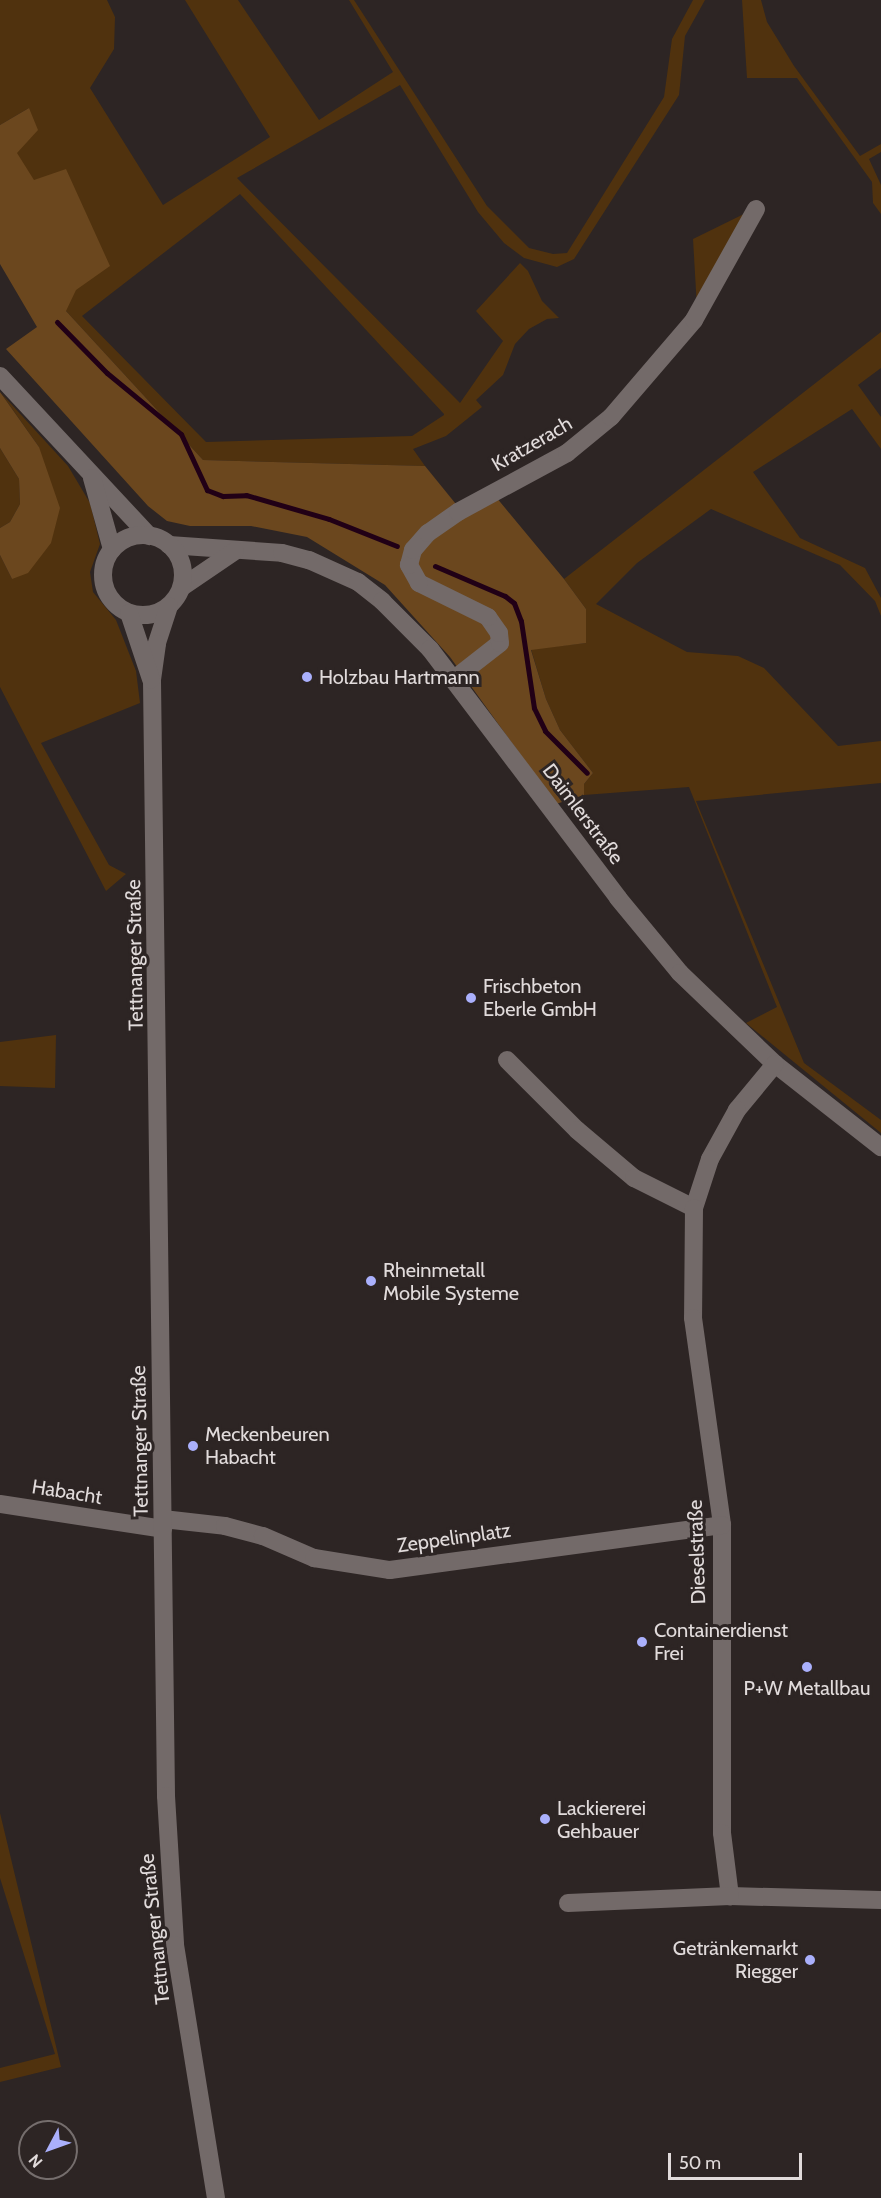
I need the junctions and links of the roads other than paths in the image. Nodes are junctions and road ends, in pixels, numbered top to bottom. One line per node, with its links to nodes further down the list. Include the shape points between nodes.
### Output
1 (756, 209): 11 (street, Kratzerach, via 694,320 611,417 567,453 458,512 412,550 409,565 419,584 488,617 499,633 500,643)
2 (0, 376): 3 (street)
3 (92, 477): 4 (street); 6 (street)
4 (149, 536): 5 (street); 6 (street, via 127,538)
5 (169, 545): 7 (street, Daimlerstraße); 8 (street, via 181,563)
6 (112, 549): 10 (street, via 104,566 104,585 113,602)
7 (235, 551): 8 (street); 11 (street, Daimlerstraße, via 282,553 330,568 358,582 405,621)
8 (182, 587): 9 (street)
9 (169, 606): 10 (street, via 147,615); 12 (street, Tettnanger Straße, via 157,644)
10 (129, 613): 12 (street, Tettnanger Straße)
11 (454, 679): 14 (street, Daimlerstraße, via 645,932 717,1011)
12 (152, 681): 18 (street, Tettnanger Straße)
13 (507, 1060): 16 (street, via 577,1130 634,1178)
14 (775, 1064): 15 (street, Daimlerstraße); 16 (street, Dieselstraße, via 737,1110 710,1160)
15 (881, 1147)
16 (694, 1208): 19 (street, Dieselstraße, via 693,1318)
17 (0, 1504): 18 (street, Habacht)
18 (163, 1524): 19 (street, Zeppelinplatz, via 225,1526 263,1536 314,1558 390,1570); 23 (street, Tettnanger Straße, via 166,1796 175,1945)
19 (722, 1525): 20 (street, Dieselstraße, via 722,1833)
20 (730, 1896): 21 (street); 22 (street)
21 (881, 1900)
22 (568, 1903)
23 (216, 2198)

